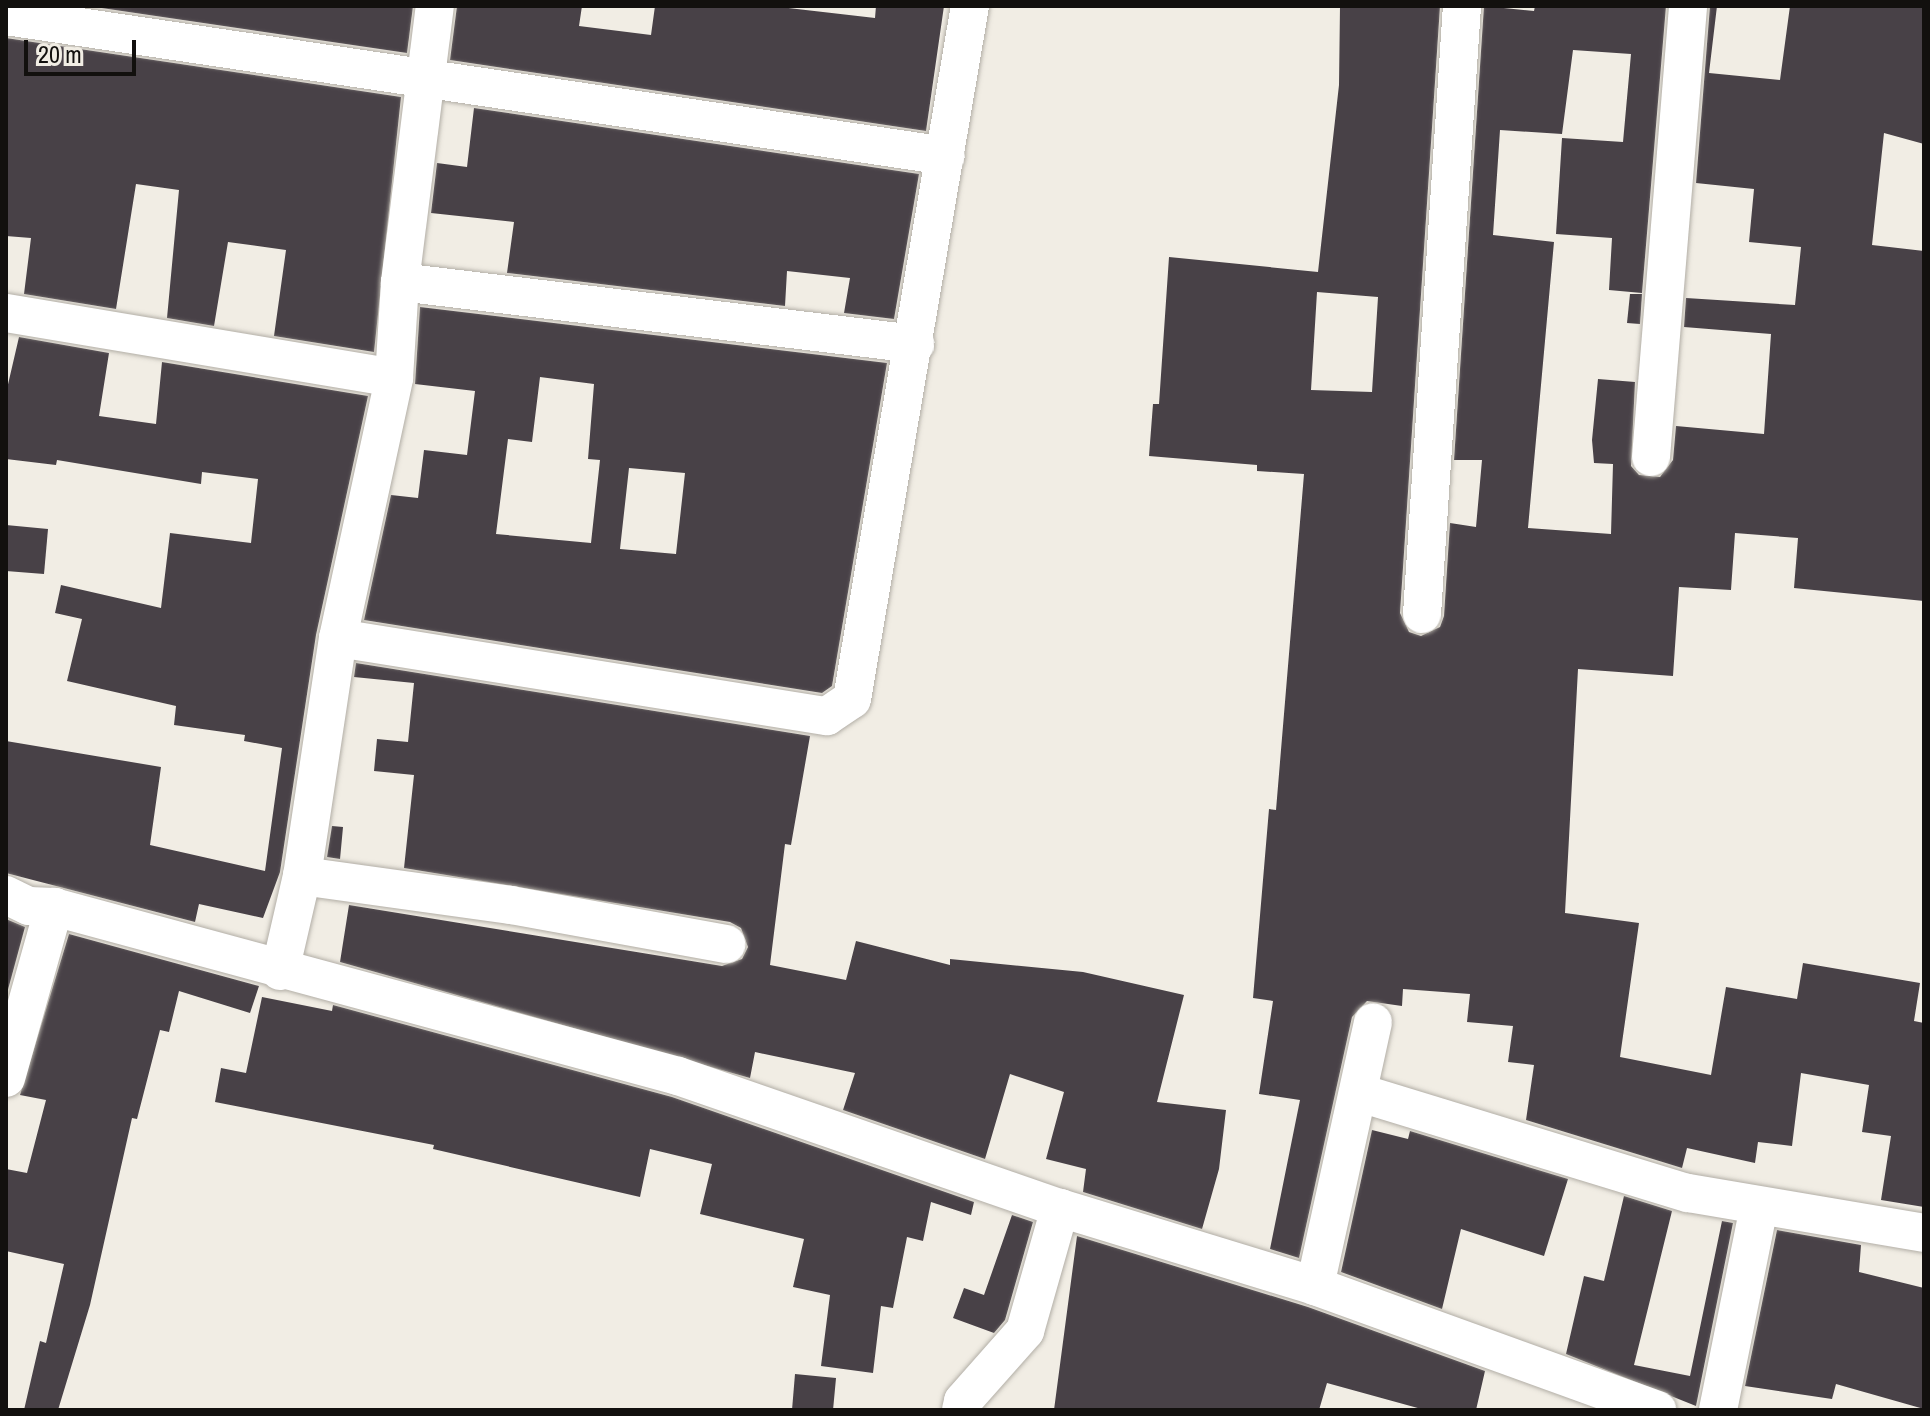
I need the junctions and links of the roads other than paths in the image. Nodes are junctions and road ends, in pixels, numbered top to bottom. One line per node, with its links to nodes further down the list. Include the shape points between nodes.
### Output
1 (435, 6): 6 (street)
2 (970, 6): 7 (street)
3 (1462, 6): 13 (street)
4 (1688, 6): 12 (street)
5 (6, 16): 6 (street)
6 (427, 77): 7 (street); 8 (street)
7 (946, 156): 10 (street)
8 (400, 282): 10 (street); 11 (street)
9 (6, 313): 11 (street)
10 (915, 344): 14 (street, via 852,699 827,716)
11 (394, 378): 14 (street)
12 (1651, 457)
13 (1422, 614)
14 (338, 638): 15 (street)
15 (302, 876): 17 (street, via 511,905); 18 (street)
16 (24, 906): 18 (street); 20 (street)
17 (726, 944)
18 (280, 971): 23 (street, via 678,1076)
19 (1373, 1022): 21 (street)
20 (6, 1078)
21 (1360, 1093): 22 (street, via 1688,1193); 25 (street)
22 (1759, 1206): 24 (street); 28 (street)
23 (1060, 1208): 25 (street); 26 (street, via 1025,1331 963,1401)
24 (1924, 1233)
25 (1315, 1286): 27 (street)
26 (961, 1410)
27 (1657, 1410)
28 (1718, 1410)

